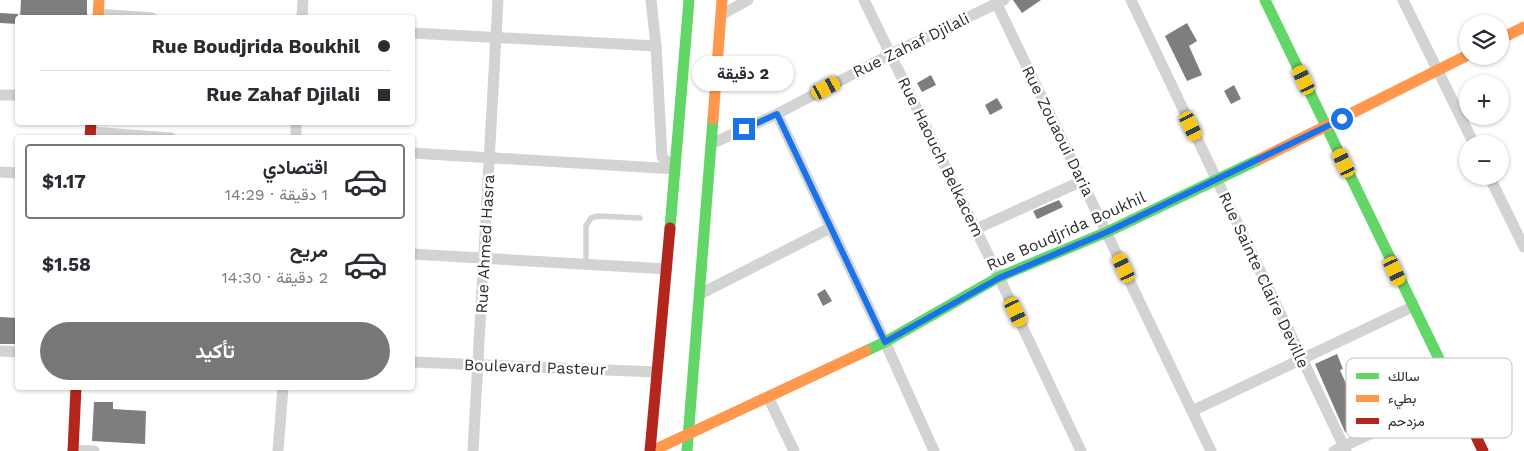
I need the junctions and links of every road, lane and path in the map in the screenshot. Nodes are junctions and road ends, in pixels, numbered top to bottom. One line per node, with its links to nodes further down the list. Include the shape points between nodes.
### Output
1 (99, 0): 13 (street)
2 (303, 0): 14 (street)
3 (498, 0): 19 (street, Rue Ahmed Hasra)
4 (651, 0): 20 (street)
5 (689, 0): 34 (street)
6 (722, 0): 15 (street)
7 (748, 0): 15 (street)
8 (864, 0): 21 (street, Rue Haouch Belkacem)
9 (1131, 0): 37 (street, Rue Sainte Claire Deville)
10 (1266, 0): 27 (street)
11 (1403, 0): 23 (street)
12 (999, 1): 21 (street, Rue Zahaf Djilali); 38 (street, Rue Zouaoui Daria)
13 (98, 15)
14 (302, 15)
15 (721, 15): 31 (street)
16 (1524, 28): 18 (street)
17 (415, 33): 19 (street)
18 (1509, 35)
19 (495, 38): 20 (street); 33 (street, Rue Ahmed Hasra)
20 (656, 46): 34 (street, via 662,157)
21 (891, 54): 26 (street, Rue Zahaf Djilali); 42 (street, Rue Haouch Belkacem)
22 (1459, 58): 23 (street, Rue Boudjrida Boukhil)
23 (1437, 69): 27 (street, Rue Boudjrida Boukhil); 30 (street)
24 (0, 95): 25 (street)
25 (15, 95)
26 (777, 114): 31 (street, Rue Zahaf Djilali); 41 (street)
27 (1326, 127): 37 (street, Rue Boudjrida Boukhil); 51 (street)
28 (90, 131): 29 (street)
29 (136, 135)
30 (1470, 135)
31 (712, 144): 50 (street)
32 (415, 153): 33 (street)
33 (490, 158): 34 (street); 46 (street, Rue Ahmed Hasra)
34 (674, 168): 48 (street)
35 (0, 172): 36 (street)
36 (15, 173)
37 (1216, 180): 43 (street, Rue Boudjrida Boukhil); 55 (street, Rue Sainte Claire Deville)
38 (1082, 181): 42 (street); 43 (street, Rue Zouaoui Daria)
39 (1493, 185): 44 (street)
40 (640, 218): 47 (lane, via 591,218 586,226)
41 (830, 228): 50 (street); 52 (street)
42 (976, 229): 49 (street, Rue Haouch Belkacem)
43 (1107, 232): 49 (street, Rue Boudjrida Boukhil); 63 (street, Rue Zouaoui Daria)
44 (1524, 248)
45 (415, 254): 46 (street)
46 (484, 258): 47 (street); 58 (street, Rue Ahmed Hasra)
47 (586, 264): 48 (street)
48 (667, 269): 59 (street)
49 (999, 278): 52 (street, Rue Boudjrida Boukhil); 77 (street, Rue Haouch Belkacem)
50 (700, 294): 64 (street)
51 (1412, 307): 55 (street); 56 (street)
52 (885, 342): 62 (street, Rue Boudjrida Boukhil); 76 (street)
53 (0, 350): 54 (street)
54 (15, 352)
55 (1301, 358): 63 (street); 67 (street, Rue Sainte Claire Deville)
56 (1438, 358)
57 (415, 362): 58 (street, Boulevard Pasteur)
58 (478, 366): 59 (street, Boulevard Pasteur); 72 (street, Rue Ahmed Hasra)
59 (657, 372): 73 (street)
60 (76, 390): 68 (street)
61 (283, 390): 71 (street)
62 (768, 397): 64 (street, Rue Boudjrida Boukhil); 75 (street)
63 (1192, 411): 69 (street, Rue Zouaoui Daria)
64 (690, 432): 73 (street, Rue Boudjrida Boukhil); 74 (street)
65 (1364, 438): 67 (street)
66 (1477, 438): 78 (street)
67 (1342, 449)
68 (73, 450): 70 (street)
69 (1209, 450)
70 (94, 451)
71 (278, 451)
72 (473, 451)
73 (651, 451)
74 (687, 451)
75 (794, 451)
76 (934, 451)
77 (1081, 451)
78 (1483, 451)

